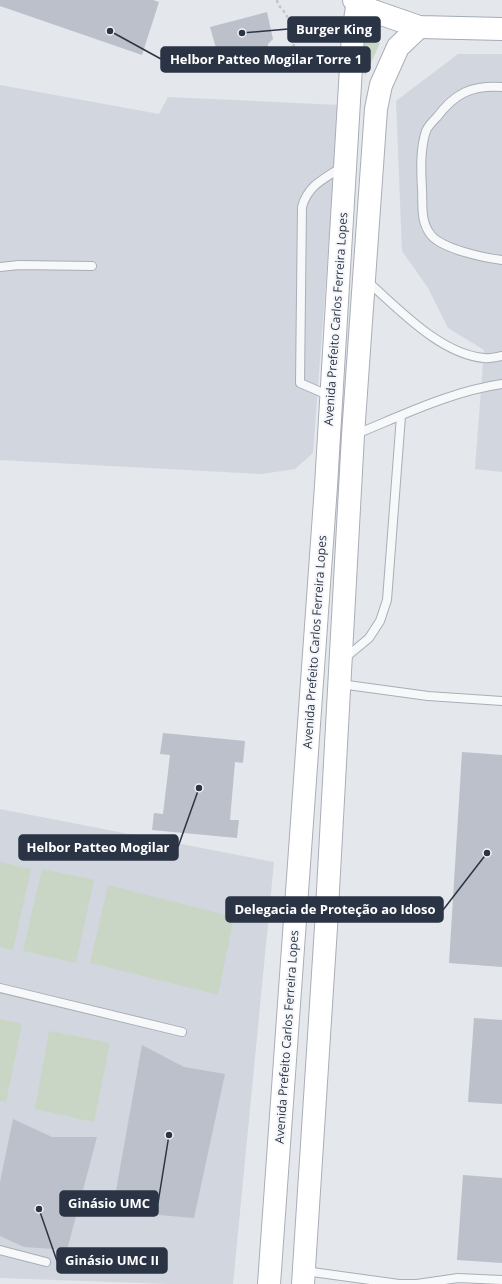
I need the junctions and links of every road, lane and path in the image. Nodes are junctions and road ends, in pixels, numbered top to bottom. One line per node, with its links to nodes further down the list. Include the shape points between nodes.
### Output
1 (277, 0): 5 (path, via 286,14 296,63)
2 (358, 1): 3 (main road, via 373,11); 5 (main road, Avenida Prefeito Carlos Ferreira Lopes)
3 (419, 27): 4 (main road); 11 (main road, Avenida Prefeito Carlos Ferreira Lopes, via 398,47 381,85 376,109)
4 (502, 29)
5 (351, 72): 7 (main road, Avenida Prefeito Carlos Ferreira Lopes)
6 (502, 87): 8 (lane, via 488,86 462,92 442,110 426,130 421,163 423,222 432,237 452,248 483,258)
7 (346, 164): 14 (main road, Avenida Prefeito Carlos Ferreira Lopes); 14 (lane, via 313,186 302,207 300,383)
8 (502, 260)
9 (92, 266): 10 (lane)
10 (0, 267)
11 (364, 278): 12 (lane, via 432,338 454,351 484,358); 16 (main road, Avenida Prefeito Carlos Ferreira Lopes)
12 (502, 356)
13 (502, 384): 15 (lane, via 481,387)
14 (331, 396): 26 (main road, Avenida Prefeito Carlos Ferreira Lopes)
15 (401, 416): 16 (lane); 17 (lane, via 387,600 380,621 369,638)
16 (353, 435): 17 (main road, Avenida Prefeito Carlos Ferreira Lopes)
17 (341, 661): 18 (main road, Avenida Prefeito Carlos Ferreira Lopes)
18 (340, 684): 19 (lane, via 428,696); 24 (main road, Avenida Prefeito Carlos Ferreira Lopes)
19 (502, 701)
20 (0, 988): 21 (lane)
21 (182, 1032)
22 (0, 1250): 23 (lane)
23 (46, 1262)
24 (304, 1277): 25 (lane, via 399,1284 458,1278)
25 (502, 1280)
26 (269, 1284)

